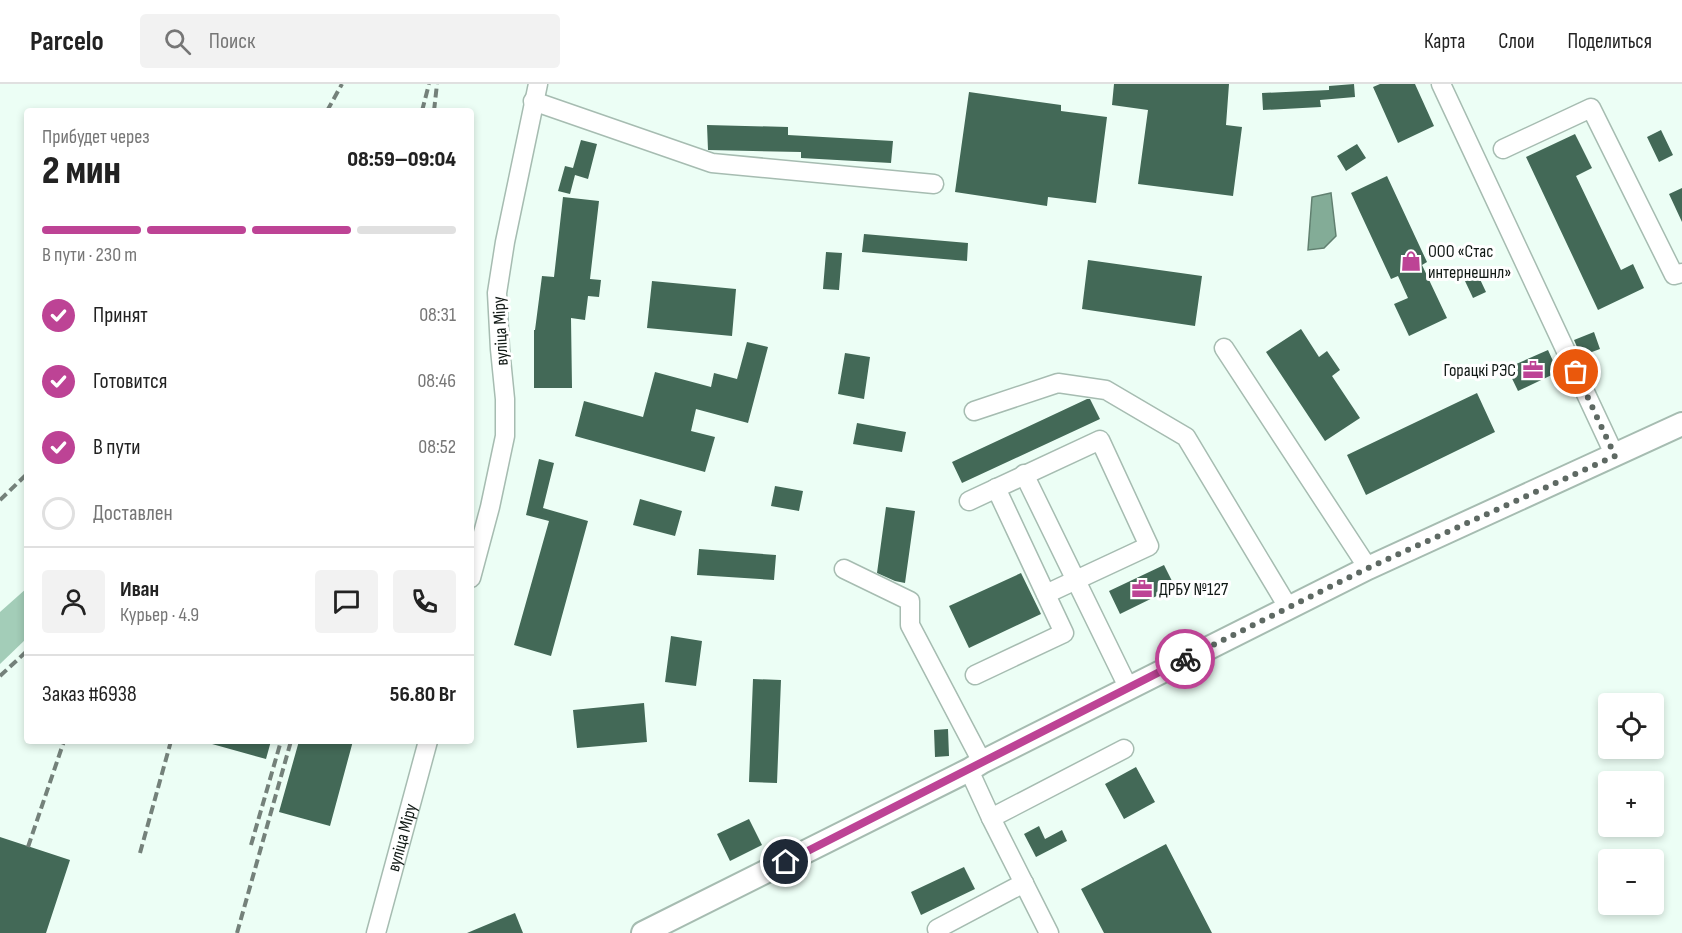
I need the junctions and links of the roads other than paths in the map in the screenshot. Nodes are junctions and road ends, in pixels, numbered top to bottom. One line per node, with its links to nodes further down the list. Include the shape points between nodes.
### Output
1 (1441, 84): 9 (street)
2 (536, 93): 4 (street, via 712,163); 13 (street, вуліца Міру, via 497,293 505,436)
3 (1503, 149): 5 (street, via 1591,108 1674,276)
4 (934, 184)
5 (1682, 273)
6 (1224, 348): 14 (street)
7 (974, 411): 18 (street, via 1058,383 1106,390 1186,437)
8 (1682, 424): 9 (main road)
9 (1615, 456): 14 (main road)
10 (1024, 474): 11 (street); 16 (street); 16 (street, via 1100,440 1149,546)
11 (996, 488): 12 (street); 17 (street)
12 (969, 501)
13 (474, 567)
14 (1368, 568): 18 (main road)
15 (844, 569): 23 (street, via 910,601 910,625)
16 (1075, 579): 17 (street); 20 (street)
17 (1046, 594): 19 (street, via 1064,633)
18 (1288, 607): 20 (main road)
19 (975, 675)
20 (1128, 687): 23 (main road)
21 (427, 744): 27 (street, вуліца Міру)
22 (1124, 749): 24 (street)
23 (975, 766): 24 (street); 28 (main road)
24 (991, 818): 25 (street)
25 (1024, 884): 26 (street); 29 (street)
26 (937, 929)
27 (376, 933)
28 (643, 933)
29 (1049, 933)

